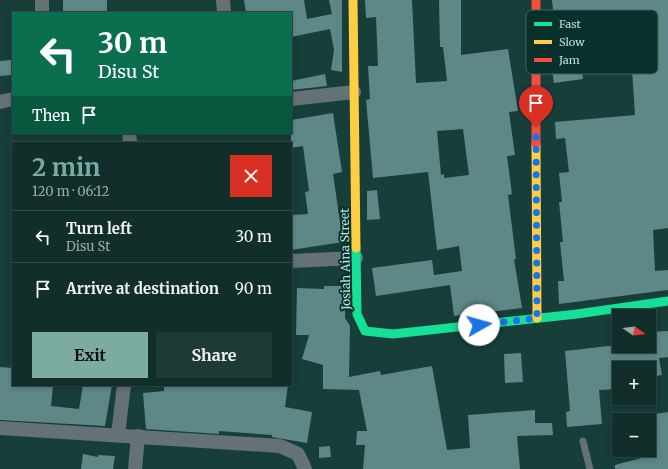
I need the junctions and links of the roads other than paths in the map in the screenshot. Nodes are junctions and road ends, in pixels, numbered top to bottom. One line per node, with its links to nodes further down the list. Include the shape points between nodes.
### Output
1 (42, 0): 6 (street)
2 (223, 0): 7 (street)
3 (353, 0): 9 (street, Josiah Aina Street)
4 (536, 0): 5 (street)
5 (536, 10)
6 (42, 12)
7 (224, 12)
8 (536, 74): 16 (street)
9 (354, 92): 11 (street); 13 (street, Josiah Aina Street)
10 (12, 99): 12 (street)
11 (292, 99)
12 (0, 102)
13 (356, 258): 14 (street); 16 (street, Josiah Aina Street, via 357,314 365,331 393,334)
14 (292, 261)
15 (668, 301): 16 (street, Josiah Aina Street)
16 (537, 318)
17 (124, 386): 19 (street)
18 (0, 428): 19 (street)
19 (118, 435): 20 (street)
20 (138, 436): 22 (street); 23 (street, via 280,446 298,454)
21 (583, 441): 24 (lane)
22 (135, 469)
23 (305, 469)
24 (590, 469)

